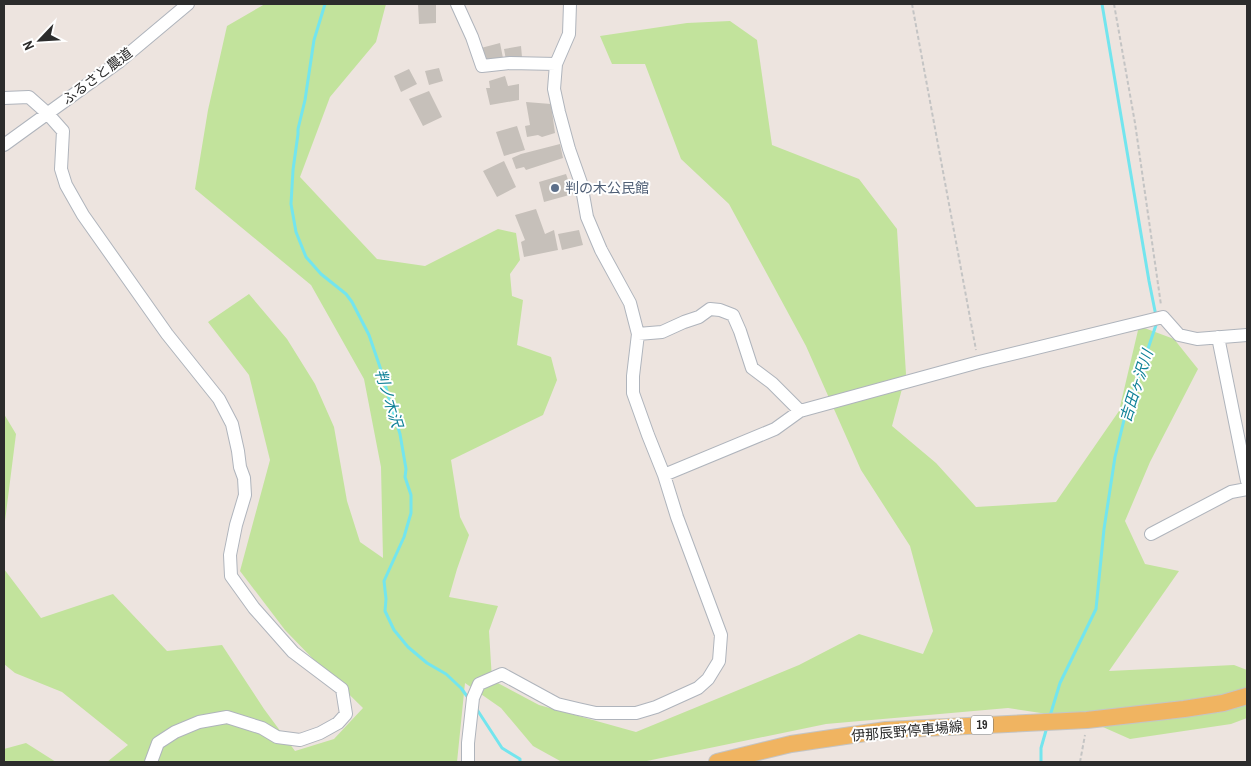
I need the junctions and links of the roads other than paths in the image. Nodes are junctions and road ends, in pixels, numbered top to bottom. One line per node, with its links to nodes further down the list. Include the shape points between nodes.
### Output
1 (188, 4): 6 (street, ふるさと農道, via 120,61)
2 (457, 4): 4 (street, via 482,66)
3 (570, 4): 4 (street, via 569,34)
4 (556, 64): 8 (street, via 554,89 581,183 587,217 630,303)
5 (4, 98): 6 (street, via 29,97)
6 (47, 113): 7 (street, ふるさと農道); 17 (street, via 63,131 61,169 83,216 167,334 219,399 232,424 245,495 230,555 232,576 254,608 293,652 342,689 344,697 346,714 338,723 300,740 277,737 262,728 227,717 199,722 175,732 158,744)
7 (4, 145)
8 (638, 334): 11 (street, via 662,332 710,309 733,315 752,368); 12 (street, via 633,393)
9 (1247, 334): 10 (street)
10 (1218, 338): 11 (street, via 1197,340 1179,334 1163,317 979,362); 13 (street)
11 (800, 411): 12 (street, via 775,429)
12 (664, 476): 18 (street, via 721,635 719,661 708,680 698,688 636,713 596,712 557,704 502,674 479,684 473,698)
13 (1247, 481)
14 (1247, 489): 15 (street, via 1231,492)
15 (1151, 534)
16 (1247, 696): 19 (main road, 伊那辰野停車場線 / 19, via 1184,709 1087,720 886,730 791,744)
17 (151, 762)
18 (468, 762)
19 (717, 762)

